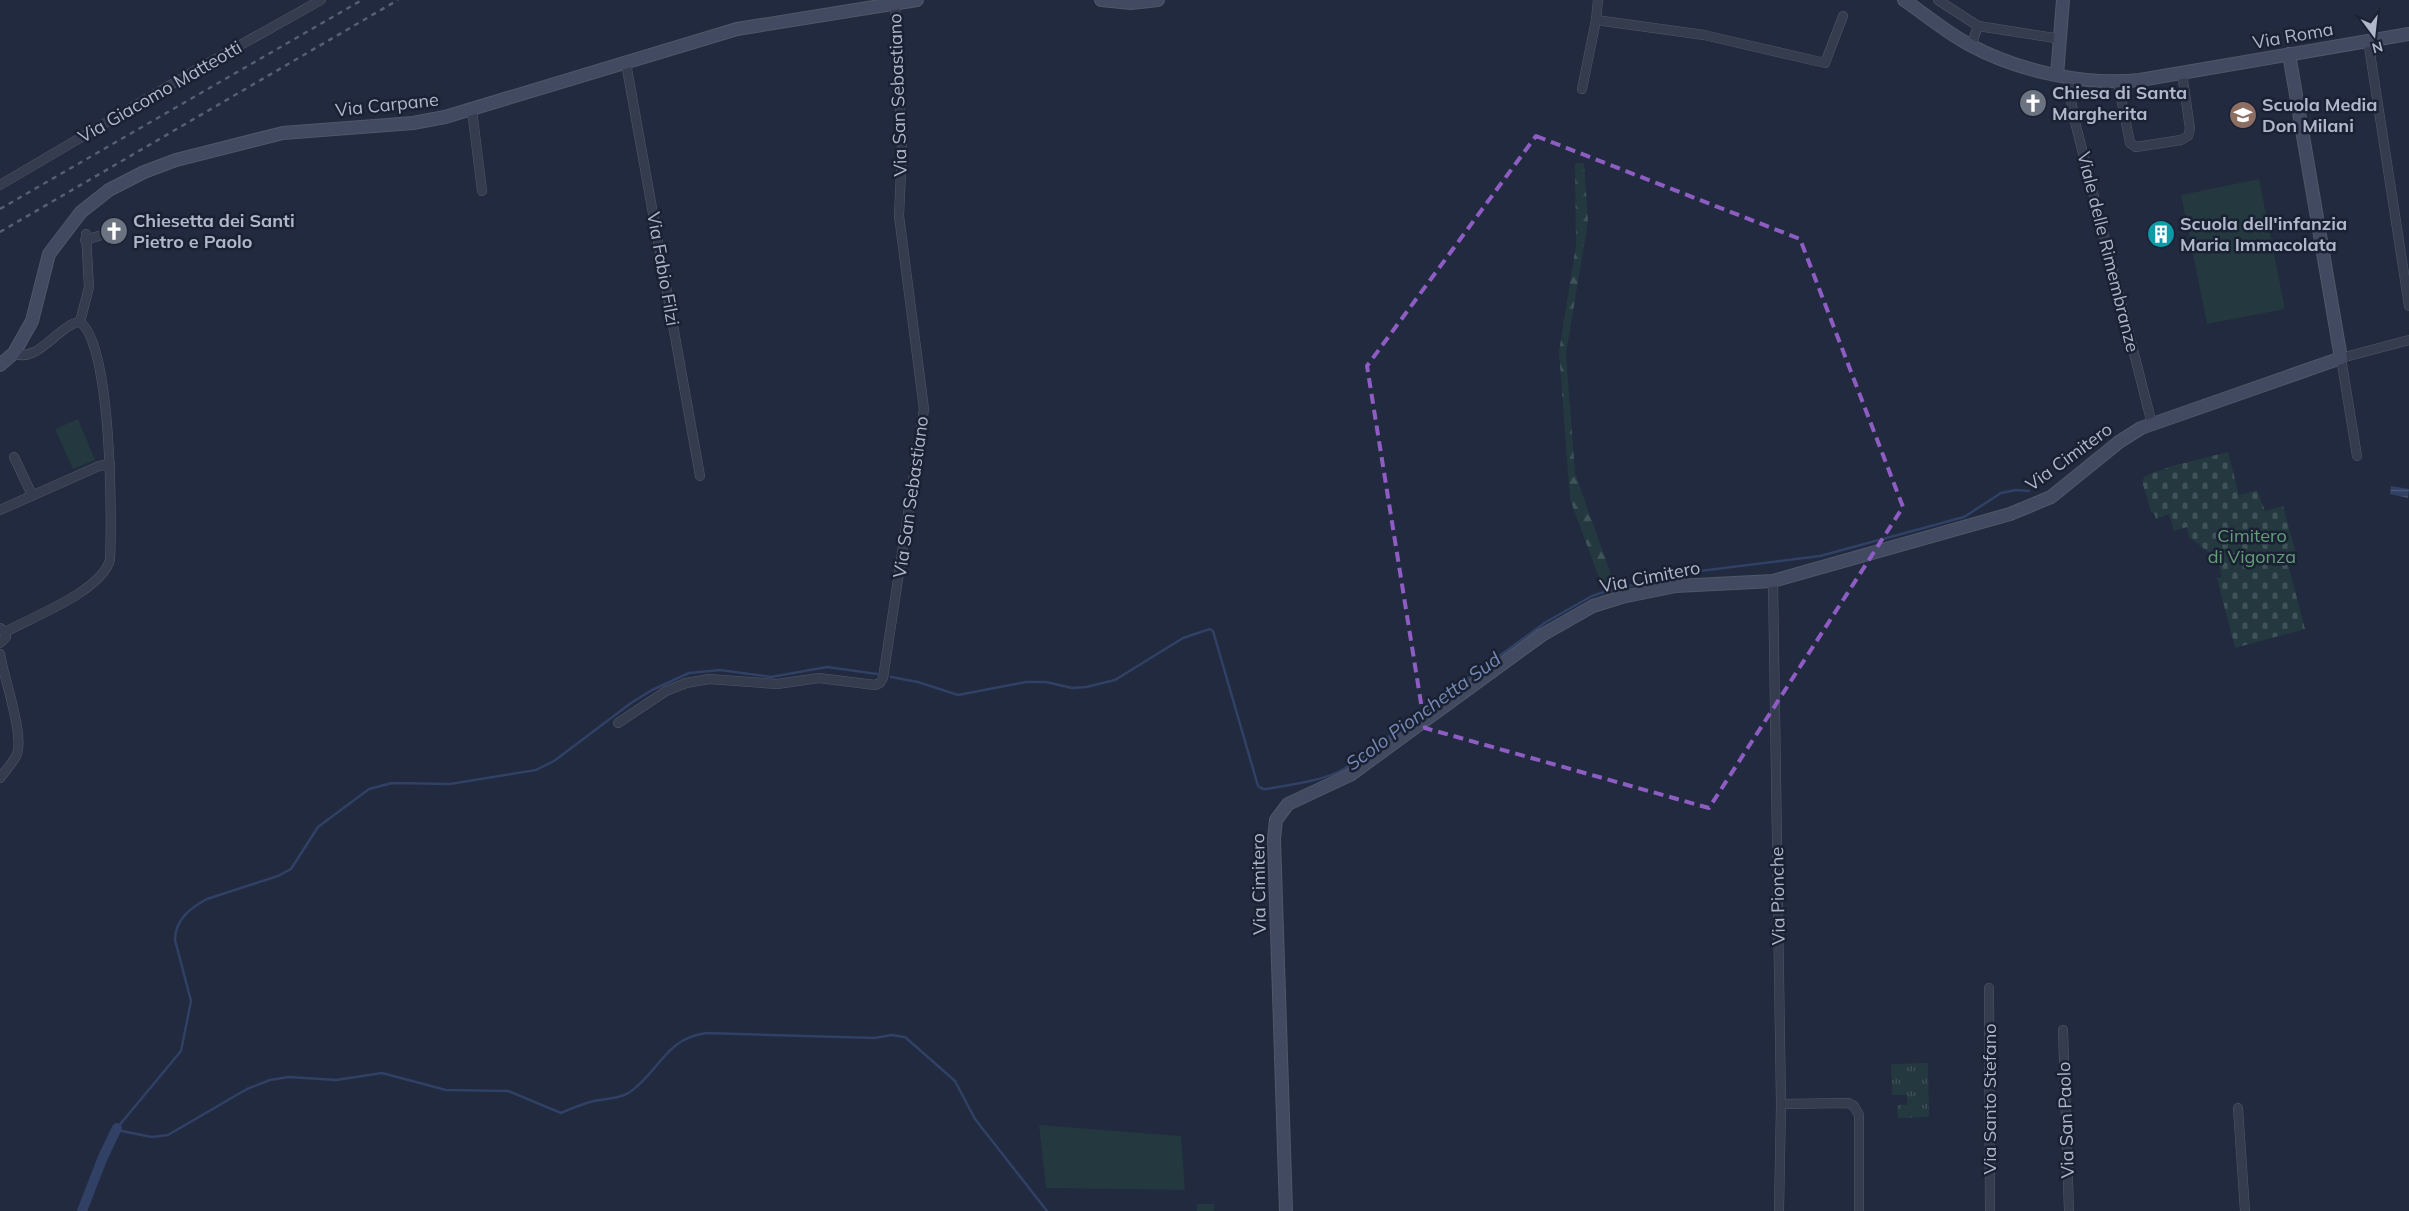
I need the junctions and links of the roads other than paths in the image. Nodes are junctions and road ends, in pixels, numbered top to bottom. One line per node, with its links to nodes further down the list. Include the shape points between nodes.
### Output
1 (321, 0): 24 (street, Via Giacomo Matteotti)
2 (1101, 0): 3 (street, via 1132,3)
3 (1158, 0)
4 (1598, 0): 10 (street)
5 (1904, 0): 15 (street)
6 (1938, 0): 11 (street)
7 (2062, 0): 13 (street)
8 (905, 2): 17 (street, Via Carpane, via 737,29); 44 (street, Via San Sebastiano, via 899,216 924,409 883,678 875,685 819,678 777,684 709,679 676,687)
9 (1843, 16): 10 (street, via 1825,63 1704,35)
10 (1596, 20): 22 (street)
11 (1978, 26): 13 (street); 15 (street)
12 (2409, 34): 14 (street, Via Roma)
13 (2060, 39): 19 (street)
14 (2368, 40): 16 (street, Via Roma); 27 (street)
15 (1971, 46): 19 (street)
16 (2289, 54): 18 (street, Via Roma); 31 (street)
17 (626, 63): 23 (street, Via Carpane); 37 (street, Via Fabio Filzi)
18 (2182, 73): 21 (street, Via Roma); 21 (street, via 2190,129 2188,136 2136,148 2130,143)
19 (2057, 75): 20 (street, Via Roma)
20 (2072, 78): 21 (street, Via Roma); 33 (street, Viale delle Rimembranze, via 2072,109)
21 (2118, 83)
22 (1582, 89)
23 (472, 110): 25 (street); 30 (street, Via Carpane, via 413,123 283,133 176,160 108,190 81,212 49,254 32,321)
24 (0, 185)
25 (482, 191)
26 (102, 235): 28 (street, via 86,237 89,287)
27 (2409, 306)
28 (80, 322): 30 (street, Via Carpane, via 70,325 31,353); 36 (street, via 93,343 98,364)
29 (2409, 340): 31 (street, Via Cimitero)
30 (14, 353): 32 (street, Via Carpane)
31 (2341, 358): 33 (street, Via Cimitero); 34 (street)
32 (0, 365)
33 (2152, 424): 40 (street, Via Cimitero, via 2130,434 2050,497 2028,508)
34 (2357, 456)
35 (14, 458): 38 (street)
36 (110, 464): 38 (street); 41 (street, via 111,550 108,568 84,591)
37 (700, 476)
38 (32, 495): 39 (street)
39 (0, 510)
40 (1773, 581): 48 (street, Via Pionche); 50 (street, Via Cimitero, via 1676,586 1593,606 1542,636 1350,775 1296,800 1279,814 1274,838)
41 (2, 630): 42 (street, via 5,639)
42 (0, 643)
43 (0, 654): 45 (street, via 19,747)
44 (618, 723)
45 (0, 778)
46 (1989, 988): 53 (street, Via Santo Stefano)
47 (2063, 1030): 54 (street, Via San Paolo)
48 (1780, 1104): 51 (street, Via Pionche); 52 (street, via 1848,1103 1857,1110)
49 (2238, 1108): 55 (street)
50 (1286, 1211)
51 (1779, 1211)
52 (1859, 1211)
53 (1990, 1211)
54 (2070, 1211)
55 (2245, 1211)

